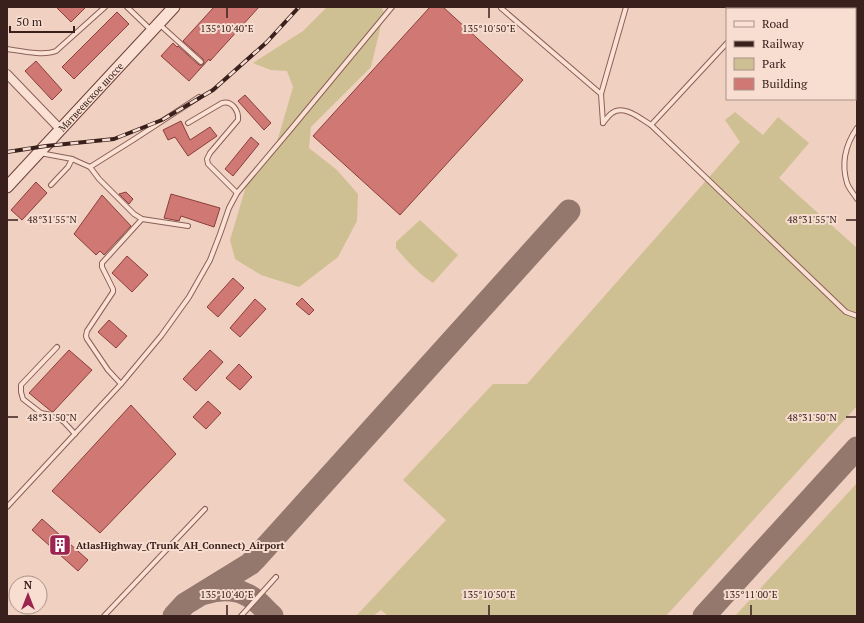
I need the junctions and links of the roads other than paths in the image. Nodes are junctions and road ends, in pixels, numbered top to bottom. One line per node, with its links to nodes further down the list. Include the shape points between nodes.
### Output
1 (105, 7): 9 (lane, via 53,52)
2 (127, 7): 7 (lane)
3 (174, 7): 7 (main road, Матвеевское шоссе)
4 (392, 7): 23 (lane)
5 (626, 7): 12 (lane)
6 (501, 8): 12 (lane)
7 (156, 27): 10 (lane); 17 (main road, Матвеевское шоссе)
8 (726, 44): 15 (lane)
9 (7, 49)
10 (202, 62)
11 (7, 74): 17 (street)
12 (601, 94): 15 (lane, via 603,122 611,113 625,110)
13 (199, 97): 20 (lane)
14 (188, 123): 23 (lane, via 226,102 231,104 239,115 238,120 207,159 208,164)
15 (651, 125): 27 (lane, via 846,312)
16 (857, 128): 24 (lane, via 849,140 844,163 847,184)
17 (61, 130): 18 (main road, Матвеевское шоссе)
18 (39, 152): 19 (lane); 22 (main road, Матвеевское шоссе)
19 (72, 160): 20 (lane); 21 (lane)
20 (90, 167): 25 (lane, via 134,214)
21 (51, 185)
22 (7, 188)
23 (237, 193): 29 (lane, via 210,260 189,297)
24 (857, 199)
25 (142, 219): 26 (lane); 29 (lane, via 102,264 113,292 86,336 108,370)
26 (188, 226)
27 (857, 316)
28 (57, 347): 30 (lane, via 21,386 21,392 23,399 40,413 56,416)
29 (121, 384): 30 (lane)
30 (75, 434): 31 (lane)
31 (7, 507)
32 (205, 509): 34 (lane)
33 (276, 577): 35 (lane)
34 (104, 616)
35 (241, 616)

